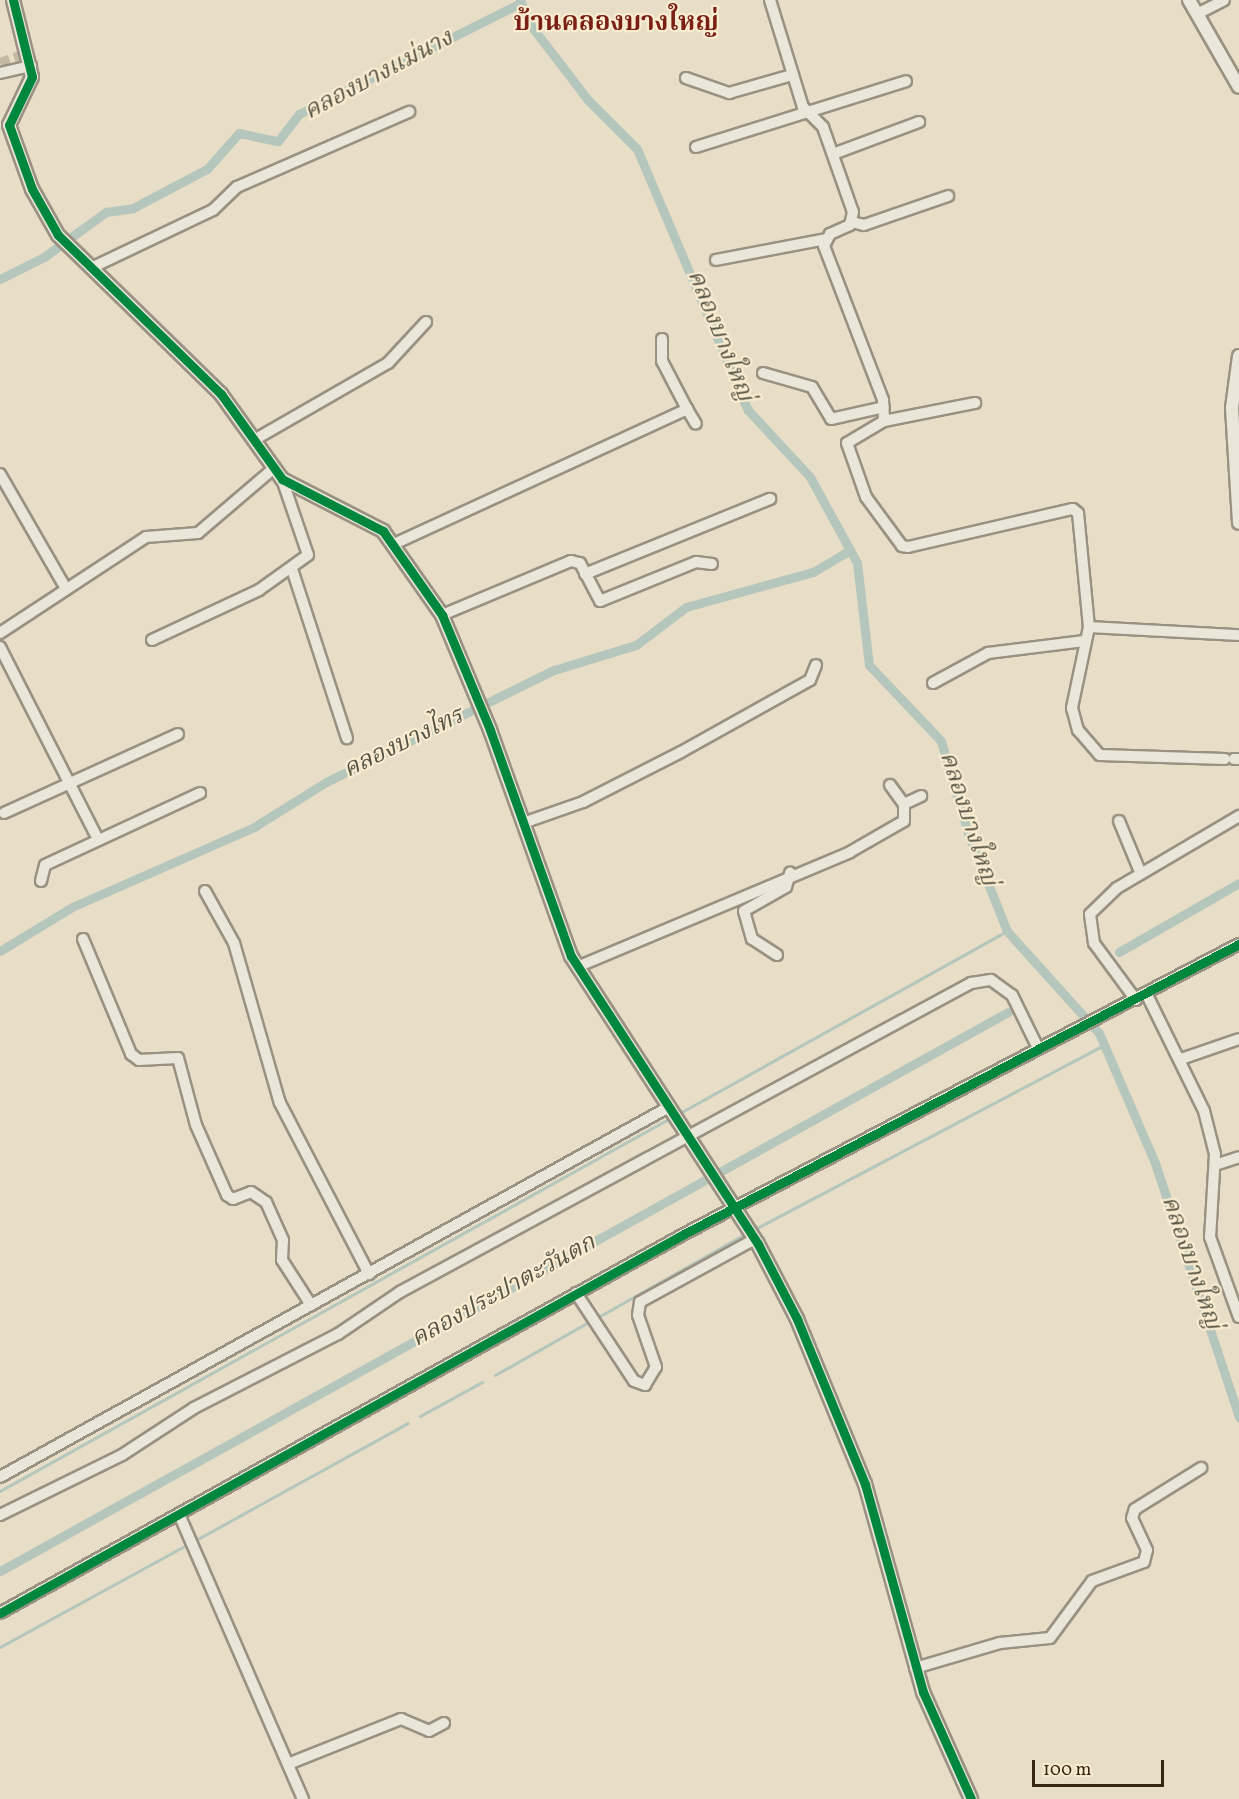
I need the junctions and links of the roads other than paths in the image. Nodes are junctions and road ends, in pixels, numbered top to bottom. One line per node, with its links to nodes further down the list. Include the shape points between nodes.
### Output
1 (13, 0): 6 (street)
2 (770, 0): 8 (street)
3 (1189, 0): 5 (street)
4 (1224, 0): 5 (street)
5 (1197, 14): 11 (street)
6 (31, 66): 7 (street); 21 (street, via 31,83 9,125 32,189 58,235)
7 (0, 73)
8 (792, 75): 9 (street, via 729,93); 13 (street)
9 (686, 78)
10 (906, 81): 13 (street)
11 (1239, 87)
12 (409, 112): 21 (street, via 237,187 213,210)
13 (807, 112): 15 (street); 16 (street, via 823,127)
14 (919, 122): 16 (street)
15 (696, 147)
16 (833, 154): 18 (street)
17 (948, 196): 18 (street, via 864,225)
18 (852, 222): 19 (street)
19 (826, 239): 20 (street); 27 (street, via 825,251)
20 (716, 260)
21 (91, 268): 31 (street, via 221,394)
22 (426, 322): 31 (street, via 388,363)
23 (662, 339): 28 (street, via 662,361)
24 (1239, 356): 36 (street, via 1232,408)
25 (763, 373): 27 (street, via 812,387 831,419)
26 (975, 403): 29 (street)
27 (884, 406): 29 (street)
28 (687, 409): 30 (street); 37 (street)
29 (884, 421): 43 (street, via 847,443 867,497 902,546 1073,509 1081,517)
30 (696, 424)
31 (254, 440): 32 (street)
32 (273, 469): 34 (street); 41 (street, via 198,533 146,537)
33 (0, 474): 41 (street)
34 (282, 479): 37 (street, via 371,521); 39 (street, via 284,496 308,549)
35 (770, 499): 40 (street)
36 (1239, 523)
37 (394, 544): 42 (street)
38 (712, 564): 40 (street, via 696,561 605,601 595,598)
39 (292, 569): 46 (street, via 259,590); 52 (street)
40 (585, 574): 42 (street, via 576,561 561,563)
41 (66, 589): 44 (street)
42 (442, 615): 62 (street, via 477,696)
43 (1089, 627): 45 (street); 47 (street)
44 (0, 633)
45 (1239, 635)
46 (152, 640)
47 (1084, 641): 50 (street, via 988,653); 53 (street, via 1072,708 1078,730 1094,753 1119,758)
48 (0, 647): 54 (street)
49 (816, 665): 62 (street, via 810,680 681,752 583,802)
50 (933, 683)
51 (178, 734): 54 (street)
52 (347, 738)
53 (1233, 759)
54 (71, 782): 59 (street); 63 (street)
55 (890, 785): 58 (street)
56 (200, 793): 63 (street)
57 (921, 796): 58 (street)
58 (904, 804): 64 (street, via 907,816 894,828 850,852)
59 (4, 813)
60 (1239, 816): 65 (street)
61 (1119, 821): 65 (street)
62 (523, 823): 71 (street)
63 (98, 839): 66 (street, via 45,865)
64 (790, 873): 70 (street, via 786,887 744,910 752,939); 71 (street)
65 (1142, 874): 73 (street, via 1099,901 1090,914 1094,943)
66 (41, 880)
67 (205, 891): 83 (street, via 234,943 280,1103)
68 (83, 939): 85 (street, via 131,1054 139,1060 178,1058 196,1125 227,1195 233,1199 251,1192 266,1202 283,1240 282,1260)
69 (1239, 944): 72 (street)
70 (777, 955)
71 (577, 968): 77 (street)
72 (1146, 995): 73 (street); 76 (street)
73 (1136, 1000): 75 (street)
74 (1239, 1040): 76 (street)
75 (1038, 1048): 78 (street, via 1012,995 1000,983 981,980); 81 (street)
76 (1181, 1059): 80 (street, via 1204,1111)
77 (671, 1113): 78 (street); 83 (street)
78 (686, 1134): 81 (street); 90 (street, via 400,1292 338,1334 315,1342 152,1432 122,1455)
79 (1239, 1157): 80 (street)
80 (1215, 1165): 86 (street, via 1210,1237)
81 (734, 1207): 82 (street); 84 (street)
82 (752, 1234): 84 (street, via 640,1302 638,1315 656,1367 645,1385 634,1381); 92 (street, via 796,1319 865,1484)
83 (369, 1274): 85 (street)
84 (576, 1293): 89 (street)
85 (311, 1305): 88 (street)
86 (1239, 1317)
87 (1201, 1468): 92 (street, via 1135,1509 1132,1518 1147,1550 1144,1562 1092,1581 1050,1638 1000,1643)
88 (0, 1477)
89 (179, 1514): 91 (street); 94 (street)
90 (0, 1515)
91 (0, 1613)
92 (915, 1668): 96 (street)
93 (444, 1723): 94 (street, via 429,1731 400,1719)
94 (288, 1764): 95 (street)
95 (303, 1799)
96 (970, 1799)

